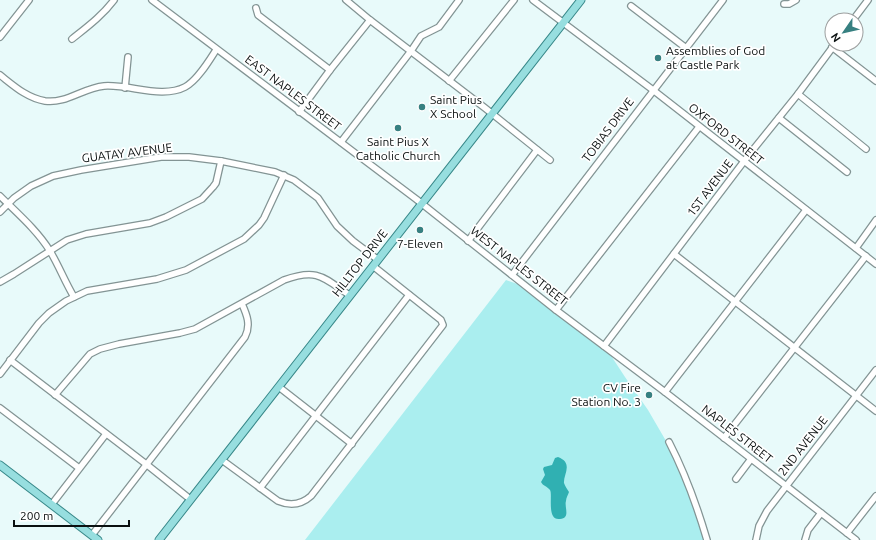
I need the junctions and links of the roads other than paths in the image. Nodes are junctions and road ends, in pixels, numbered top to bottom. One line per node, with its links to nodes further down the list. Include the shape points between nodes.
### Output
1 (29, 0): 18 (street)
2 (114, 0): 19 (street, via 95,21)
3 (152, 0): 21 (street, EAST NAPLES STREET)
4 (346, 0): 16 (street)
5 (459, 0): 22 (street, via 439,27 421,36)
6 (514, 0): 28 (street)
7 (533, 0): 17 (street, OXFORD STREET)
8 (580, 0): 17 (main road, HILLTOP DRIVE)
9 (723, 0): 20 (street, TOBIAS DRIVE)
10 (796, 0): 12 (street)
11 (868, 0): 15 (street)
12 (784, 4)
13 (631, 6): 20 (street)
14 (256, 8): 26 (street, via 258,14)
15 (858, 12)
16 (370, 20): 22 (street); 26 (street)
17 (562, 22): 31 (street, OXFORD STREET); 34 (main road, HILLTOP DRIVE)
18 (0, 37)
19 (72, 40)
20 (686, 48): 31 (street, TOBIAS DRIVE)
21 (216, 50): 30 (street, via 194,81 181,89 173,91); 33 (street, EAST NAPLES STREET)
22 (411, 51): 28 (street); 37 (street)
23 (830, 52): 32 (street, 1ST AVENUE)
24 (841, 52): 29 (street)
25 (128, 57): 30 (street)
26 (330, 70): 33 (street)
27 (0, 76): 30 (street, via 33,98 46,101 70,98 105,86)
28 (449, 81): 34 (street)
29 (876, 81)
30 (125, 88)
31 (653, 90): 36 (street, OXFORD STREET); 59 (street, TOBIAS DRIVE)
32 (798, 94): 35 (street, 1ST AVENUE); 38 (street)
33 (299, 112): 37 (street, EAST NAPLES STREET)
34 (492, 113): 39 (street); 47 (main road, HILLTOP DRIVE)
35 (779, 118): 42 (street, 1ST AVENUE); 43 (street)
36 (699, 127): 42 (street, OXFORD STREET); 66 (street)
37 (341, 142): 47 (street, EAST NAPLES STREET)
38 (866, 149)
39 (537, 150): 40 (street); 51 (street)
40 (550, 160)
41 (221, 161): 44 (street, GUATAY AVENUE); 46 (street, GUATAY AVENUE, via 161,157 78,170 41,181); 53 (street, via 216,183 202,199 150,223 71,238)
42 (744, 161): 48 (street, OXFORD STREET); 54 (street, 1ST AVENUE)
43 (847, 172)
44 (284, 175): 56 (street, GUATAY AVENUE, via 318,198 337,226); 63 (street, via 262,222 237,243 186,270 157,279 87,291)
45 (0, 196): 46 (street)
46 (7, 204): 49 (street, GUATAY AVENUE); 53 (street)
47 (420, 204): 51 (street, WEST NAPLES STREET); 56 (main road, HILLTOP DRIVE)
48 (806, 210): 52 (street, OXFORD STREET); 64 (street)
49 (0, 212)
50 (876, 220): 52 (street)
51 (468, 241): 59 (street, WEST NAPLES STREET)
52 (856, 248): 55 (street, OXFORD STREET)
53 (50, 251): 60 (street); 63 (street)
54 (674, 254): 64 (street); 67 (street, 1ST AVENUE)
55 (866, 256): 57 (street, OXFORD STREET); 68 (street)
56 (378, 259): 58 (main road, HILLTOP DRIVE)
57 (876, 264)
58 (373, 266): 61 (main road, HILLTOP DRIVE); 62 (street)
59 (512, 275): 66 (street, WEST NAPLES STREET)
60 (0, 282)
61 (349, 295): 65 (street, via 326,279 299,274); 72 (main road, HILLTOP DRIVE)
62 (409, 295): 78 (street); 82 (street, via 441,320 443,325)
63 (74, 297): 69 (street, via 48,313)
64 (734, 301): 68 (street); 73 (street)
65 (242, 304): 74 (street, via 195,329 100,349 90,354); 85 (street, via 248,319 245,337)
66 (556, 310): 67 (street, WEST NAPLES STREET)
67 (604, 346): 73 (street, NAPLES STREET)
68 (795, 348): 75 (street); 80 (street)
69 (10, 360): 71 (street); 74 (street)
70 (876, 370): 75 (street, 2ND AVENUE)
71 (0, 374)
72 (279, 387): 78 (street); 84 (main road, HILLTOP DRIVE)
73 (665, 392): 80 (street, NAPLES STREET)
74 (55, 395): 79 (street)
75 (856, 396): 77 (street); 89 (street, 2ND AVENUE)
76 (0, 408): 87 (street)
77 (876, 411)
78 (317, 416): 82 (street); 90 (street)
79 (106, 434): 85 (street); 87 (street)
80 (724, 438): 83 (street, NAPLES STREET)
81 (669, 442): 99 (street, via 695,500)
82 (352, 444): 90 (street, via 308,499 294,504 278,502)
83 (751, 459): 88 (street); 89 (street, NAPLES STREET)
84 (222, 460): 90 (street); 92 (main road, HILLTOP DRIVE)
85 (146, 464): 92 (street); 96 (street)
86 (0, 465): 93 (main road)
87 (79, 468): 93 (street)
88 (736, 479)
89 (786, 486): 94 (street, NAPLES STREET); 100 (street, 2ND AVENUE, via 764,516)
90 (260, 488)
91 (876, 496): 95 (street)
92 (190, 499): 98 (main road, HILLTOP DRIVE)
93 (52, 504): 96 (main road)
94 (821, 513): 95 (street, NAPLES STREET); 101 (street, via 808,530)
95 (847, 533): 102 (street, NAPLES STREET)
96 (92, 535): 97 (main road)
97 (98, 540)
98 (159, 540)
99 (707, 540)
100 (756, 540)
101 (806, 540)
102 (856, 540)

